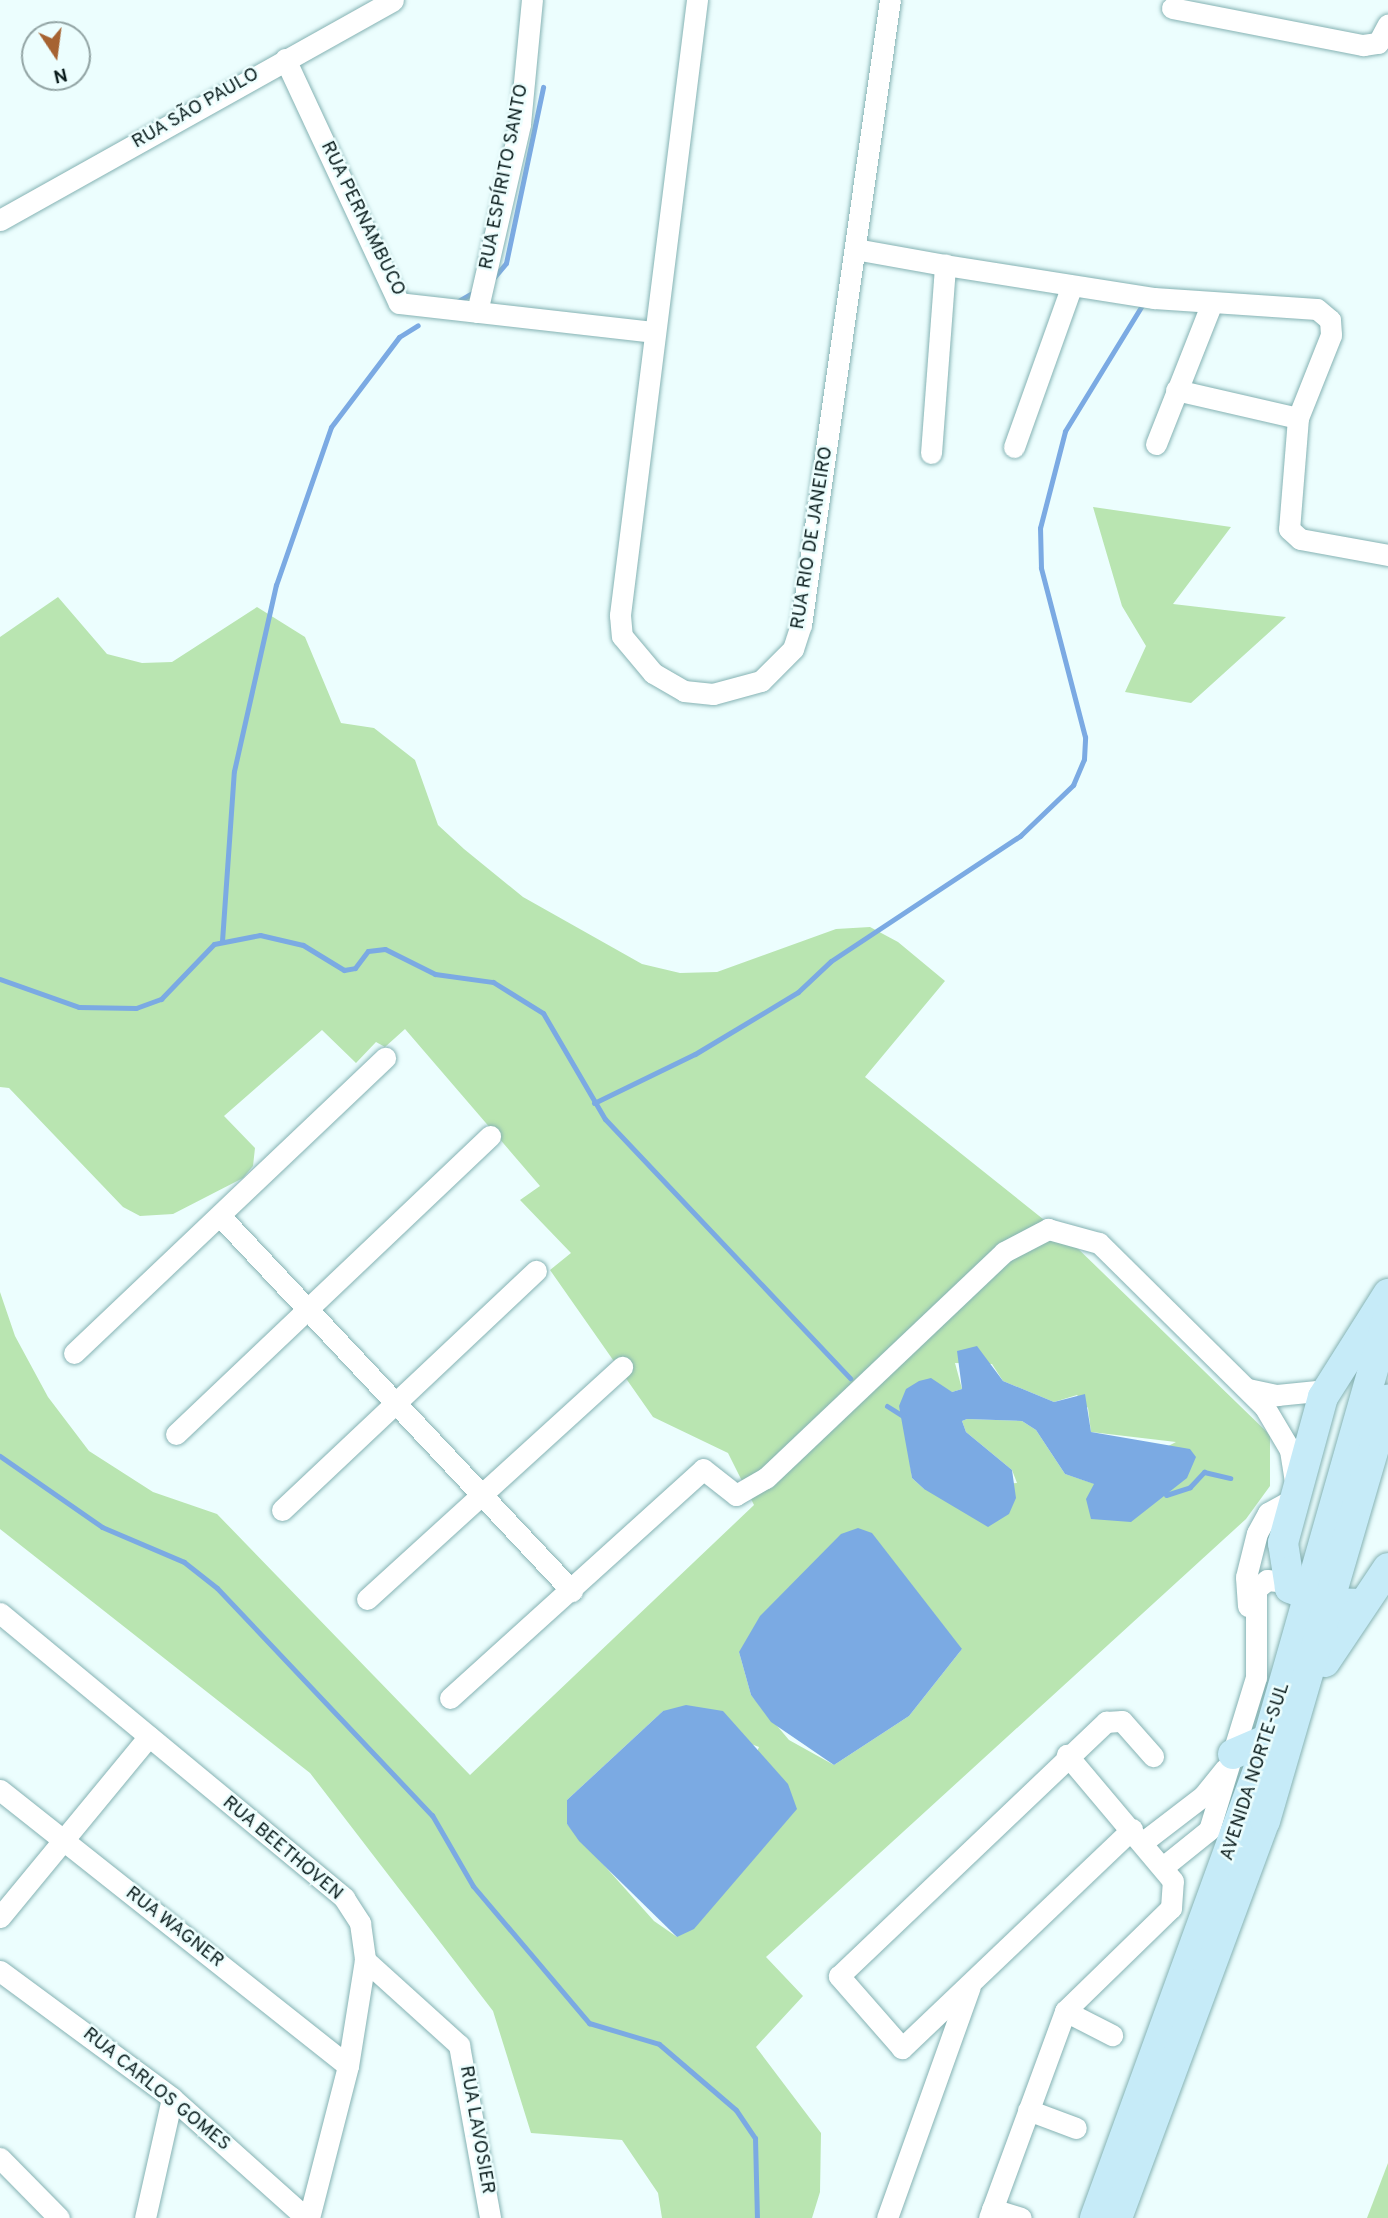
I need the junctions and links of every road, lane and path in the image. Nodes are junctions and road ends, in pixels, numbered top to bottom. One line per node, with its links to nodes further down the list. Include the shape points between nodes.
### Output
1 (393, 0): 7 (street, RUA SÃO PAULO)
2 (532, 0): 13 (street, RUA ESPÍRITO SANTO, via 520,124)
3 (696, 0): 14 (street, RUA RIO DE JANEIRO)
4 (890, 0): 9 (street, RUA RIO DE JANEIRO)
5 (1172, 8): 6 (street, via 1363,45 1378,43)
6 (1388, 24)
7 (285, 59): 8 (street, RUA SÃO PAULO); 13 (street, RUA PERNAMBUCO, via 399,303)
8 (0, 220)
9 (855, 249): 10 (street); 14 (street, RUA RIO DE JANEIRO, via 801,625 778,667 741,691 684,691 653,673 622,636)
10 (945, 265): 11 (street); 19 (street)
11 (1071, 288): 12 (street); 18 (street)
12 (1211, 305): 15 (street); 16 (street, via 1317,309 1330,320 1331,335)
13 (477, 312): 14 (street, RUA PERNAMBUCO)
14 (653, 332)
15 (1176, 390): 16 (street); 17 (street)
16 (1298, 418): 20 (street, via 1289,529 1300,539)
17 (1156, 444)
18 (1014, 447)
19 (931, 453)
20 (1388, 555)
21 (385, 1058): 23 (street)
22 (491, 1136): 26 (street)
23 (221, 1217): 26 (street); 28 (street)
24 (536, 1271): 33 (street)
25 (1388, 1294): 32 (main road)
26 (308, 1310): 33 (street); 34 (street)
27 (1388, 1316): 31 (main road, AVENIDA NORTE-SUL)
28 (74, 1353)
29 (622, 1367): 36 (street)
30 (1242, 1387): 32 (street, via 1277,1395); 35 (street, via 1286,1439); 40 (street, via 1099,1243 1048,1229 1004,1252 766,1478 736,1495 703,1469)
31 (1382, 1388): 32 (main road, via 1345,1378); 42 (main road, AVENIDA NORTE-SUL)
32 (1327, 1390): 35 (main road)
33 (396, 1403): 36 (street); 37 (street)
34 (176, 1434)
35 (1293, 1492): 39 (main road); 45 (street, via 1268,1513 1251,1546 1246,1577)
36 (481, 1494): 40 (street); 41 (street)
37 (282, 1510)
38 (1388, 1568): 43 (main road)
39 (1285, 1582): 42 (main road); 45 (street, via 1259,1584); 47 (main road)
40 (572, 1591): 46 (street)
41 (368, 1599)
42 (1320, 1601): 43 (main road); 47 (main road, AVENIDA NORTE-SUL)
43 (1374, 1604): 47 (main road)
44 (0, 1613): 48 (street, RUA BEETHOVEN)
45 (1253, 1618): 52 (street, via 1256,1677)
46 (450, 1698)
47 (1290, 1702): 49 (main road, AVENIDA NORTE-SUL); 80 (main road, AVENIDA NORTE-SUL, via 1261,1834)
48 (149, 1737): 57 (street); 60 (street, RUA BEETHOVEN, via 344,1898 360,1923)
49 (1268, 1739): 52 (main road); 56 (main road, AVENIDA NORTE-SUL)
50 (1067, 1755): 51 (street, via 1118,1719); 55 (street); 64 (street, via 839,1976 902,2048)
51 (1153, 1756)
52 (1231, 1758): 54 (street); 56 (street)
53 (0, 1790): 57 (street, RUA WAGNER)
54 (1186, 1810): 55 (street); 56 (street)
55 (1137, 1835): 58 (street); 62 (street)
56 (1221, 1838): 58 (street); 79 (main road, AVENIDA NORTE-SUL)
57 (62, 1841): 59 (street); 67 (street, RUA WAGNER)
58 (1163, 1867): 63 (street, via 1174,1885 1171,1908)
59 (4, 1904)
60 (365, 1960): 67 (street, RUA BEETHOVEN); 76 (street, RUA LAVOSIER, via 459,2045)
61 (0, 1971): 68 (street, RUA CARLOS GOMES)
62 (972, 1980): 64 (street); 66 (street)
63 (1065, 2011): 65 (street); 69 (street)
64 (925, 2026): 66 (street)
65 (1112, 2035)
66 (951, 2042): 77 (street)
67 (348, 2066): 75 (street, RUA BEETHOVEN)
68 (172, 2098): 74 (street); 75 (street, RUA CARLOS GOMES)
69 (1028, 2110): 70 (street); 72 (street)
70 (1076, 2128)
71 (0, 2158): 73 (street)
72 (990, 2213): 78 (street)
73 (59, 2218)
74 (145, 2218)
75 (308, 2218)
76 (490, 2218)
77 (887, 2218)
78 (1021, 2218)
79 (1095, 2218)
80 (1117, 2218)

